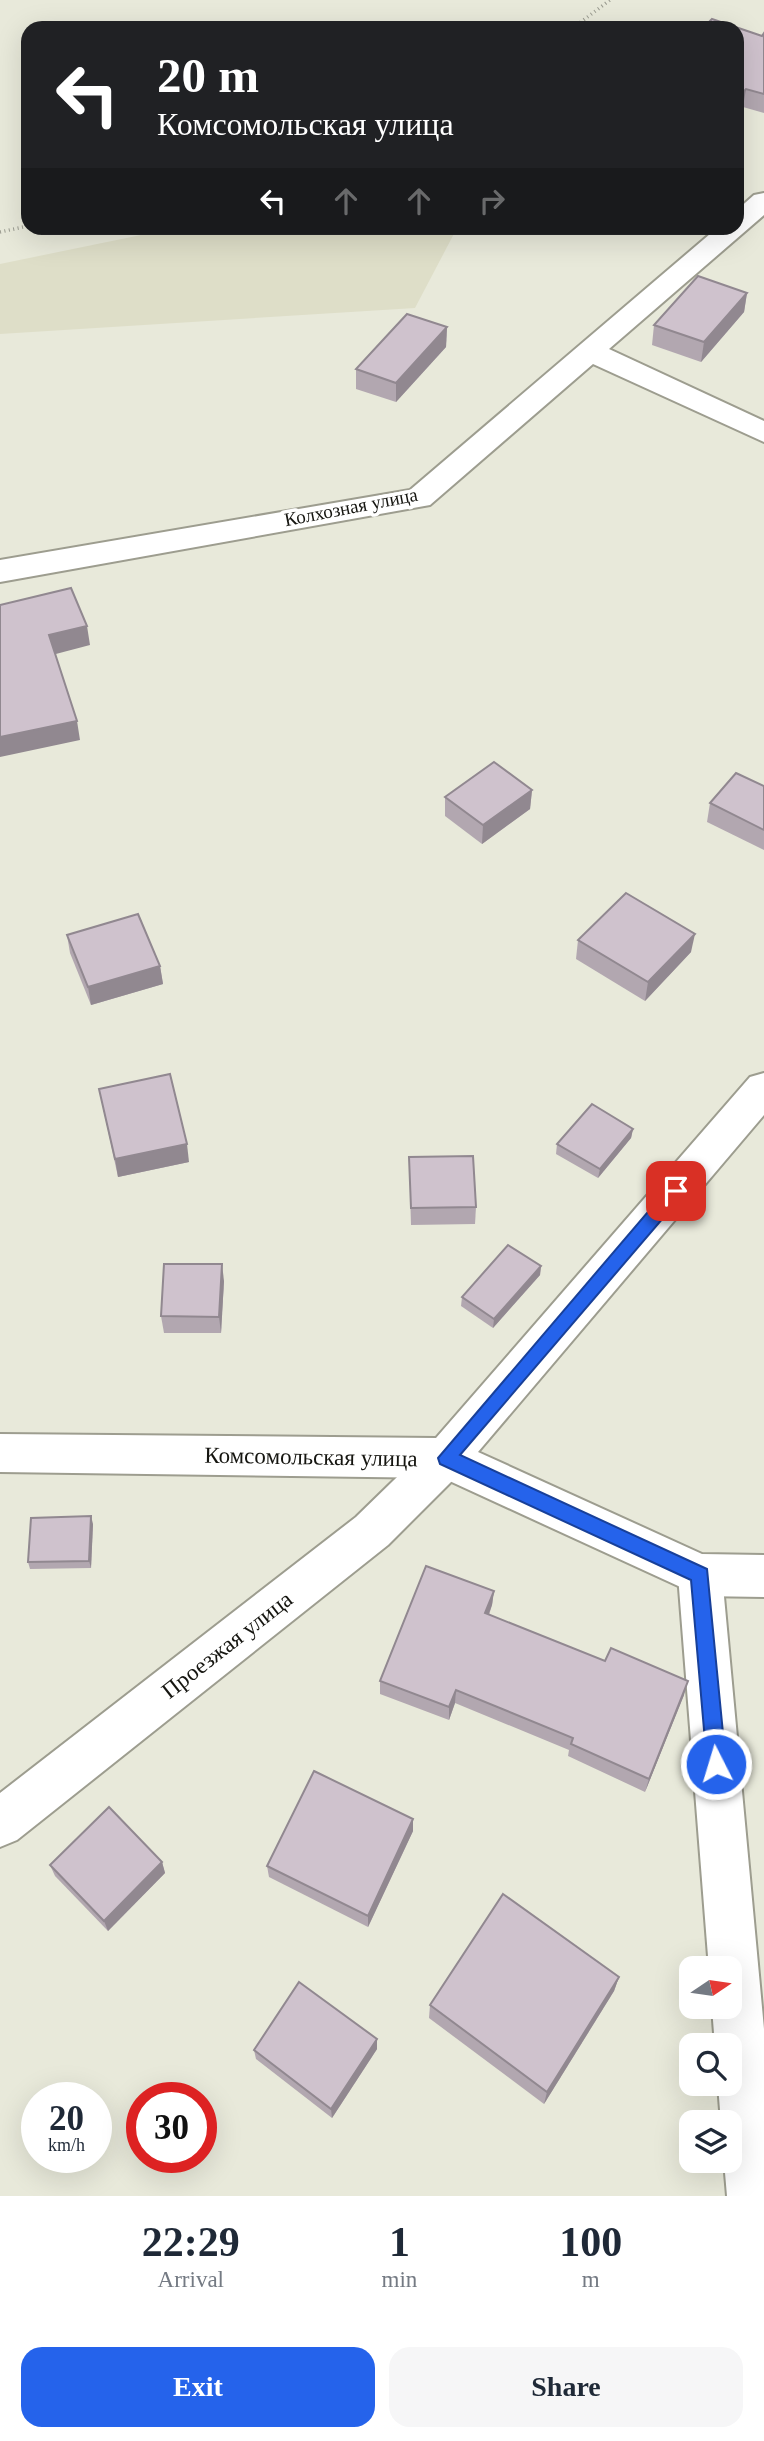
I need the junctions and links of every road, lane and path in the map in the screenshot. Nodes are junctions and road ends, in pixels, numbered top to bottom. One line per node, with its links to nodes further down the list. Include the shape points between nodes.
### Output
1 (610, 0): 2 (path)
2 (582, 21)
3 (764, 201): 4 (street, Колхозная улица)
4 (744, 218)
5 (21, 228): 6 (path)
6 (0, 232)
7 (724, 235): 8 (street, Колхозная улица)
8 (589, 351): 9 (street); 10 (street, Колхозная улица, via 419,498)
9 (764, 433)
10 (0, 571)
11 (764, 1088): 13 (street, Проезжая улица)
12 (0, 1454): 13 (street, Комсомольская улица)
13 (446, 1458): 14 (street, Комсомольская улица); 16 (street, Проезжая улица, via 372,1531)
14 (700, 1575): 15 (street, Комсомольская улица); 17 (street)
15 (764, 1576)
16 (0, 1823)
17 (753, 2196)

